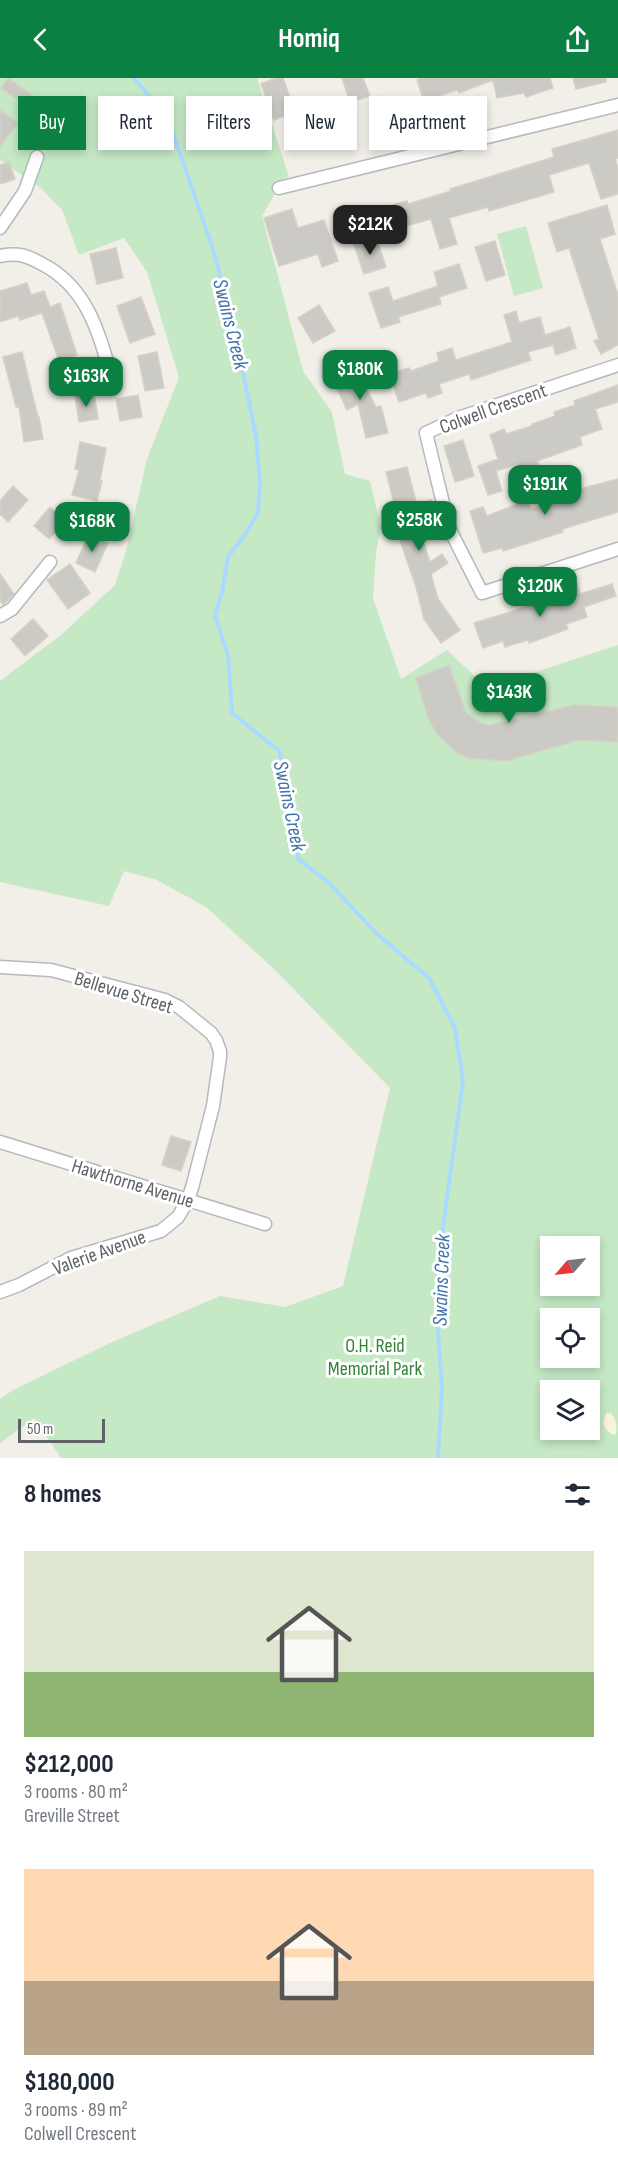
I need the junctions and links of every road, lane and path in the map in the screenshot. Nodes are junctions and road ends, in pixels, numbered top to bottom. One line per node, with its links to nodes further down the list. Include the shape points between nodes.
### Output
1 (618, 105): 3 (street)
2 (38, 157): 4 (street, via 26,191)
3 (279, 188)
4 (0, 228)
5 (0, 256): 6 (street, via 15,253 34,260 51,268 75,290 99,333)
6 (108, 365)
7 (618, 365): 8 (street, Colwell Crescent, via 458,418 426,433 449,528 482,592)
8 (618, 549)
9 (50, 562): 10 (street, via 12,609)
10 (0, 616)
11 (0, 967): 13 (street, Bellevue Street, via 51,970 165,1000 179,1006 212,1033 220,1058 210,1118)
12 (0, 1142): 13 (street, Hawthorne Avenue)
13 (188, 1200): 14 (street, Hawthorne Avenue); 15 (street, Valerie Avenue, via 178,1217 161,1231 71,1258)
14 (266, 1224)
15 (0, 1292)

